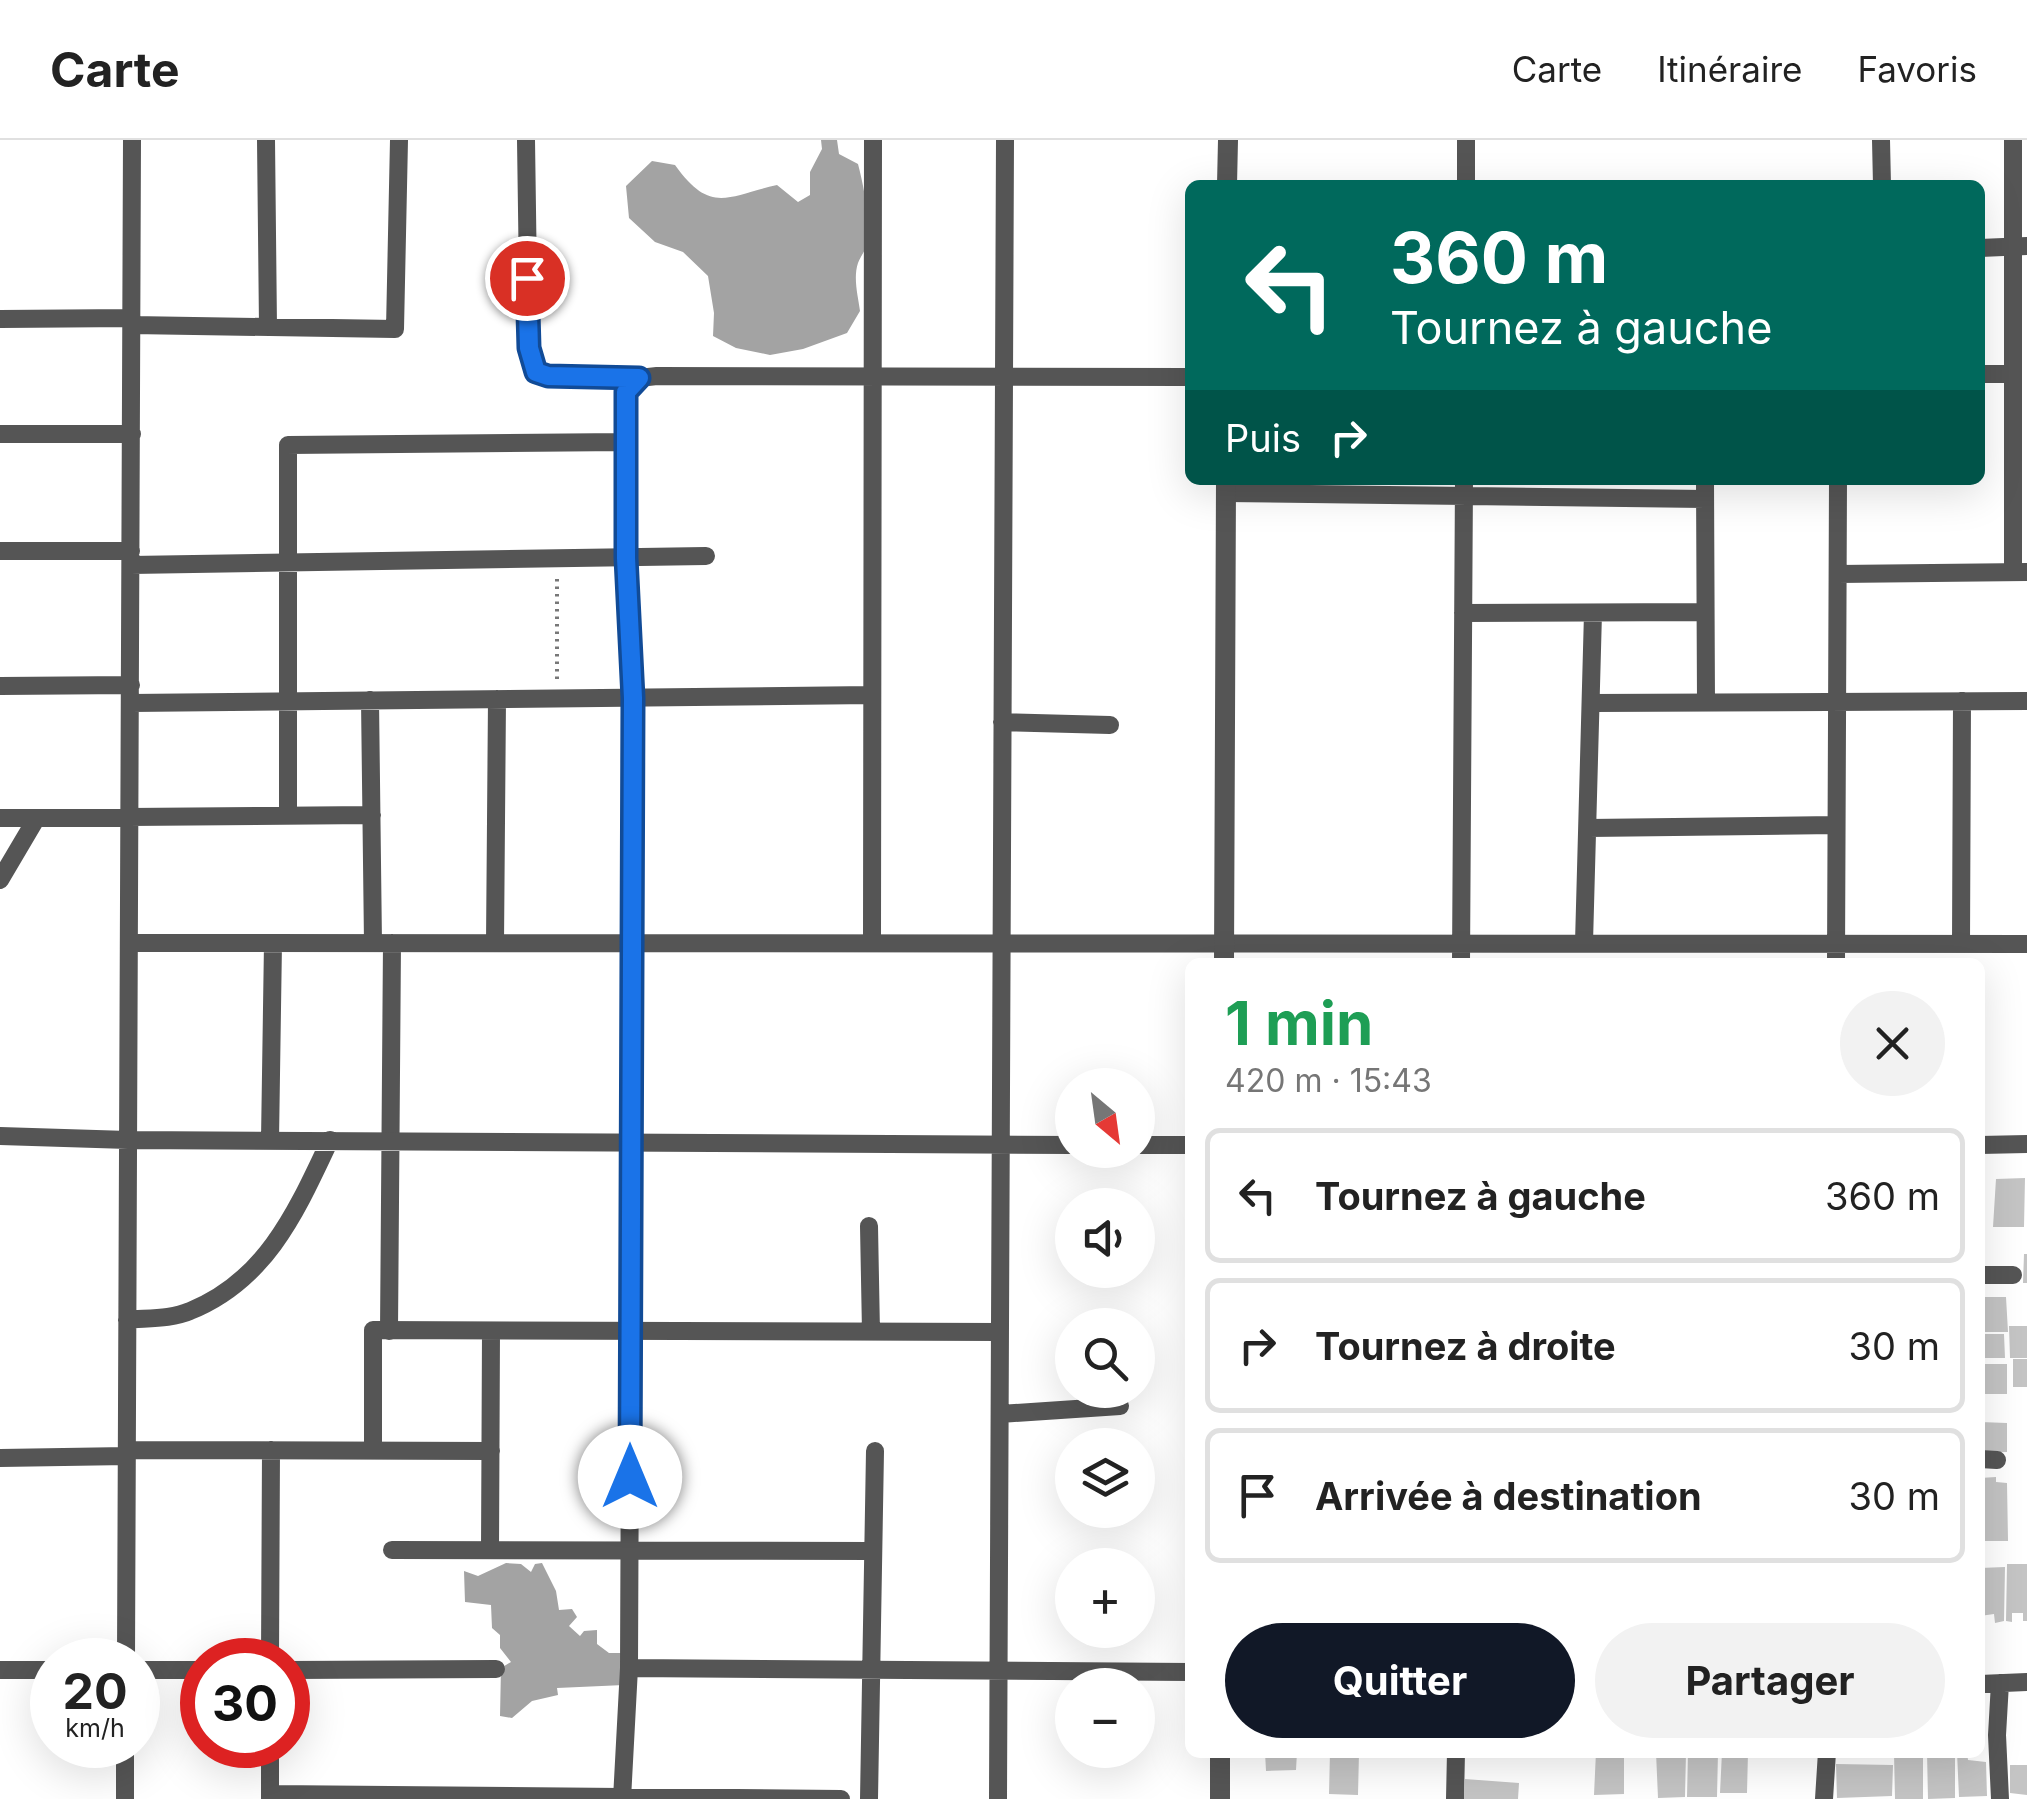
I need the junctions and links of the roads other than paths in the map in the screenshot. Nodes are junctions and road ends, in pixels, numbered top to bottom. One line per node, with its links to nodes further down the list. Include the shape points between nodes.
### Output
1 (132, 140): 17 (street)
2 (266, 140): 18 (street)
3 (399, 140): 18 (street, via 396,328)
4 (526, 140): 22 (street, via 530,363 548,376)
5 (873, 140): 23 (street)
6 (1004, 140): 24 (street)
7 (1228, 140): 11 (street)
8 (1466, 140): 12 (street)
9 (1881, 140): 13 (street)
10 (2013, 140): 14 (street)
11 (1228, 180)
12 (1466, 180)
13 (1882, 180)
14 (2020, 247): 15 (street); 20 (street)
15 (1985, 248)
16 (0, 318): 17 (street)
17 (132, 322): 18 (street); 26 (street)
18 (268, 326)
19 (1985, 374): 20 (street)
20 (2013, 374): 37 (street)
21 (1185, 377): 24 (street)
22 (639, 378): 23 (street); 27 (street, via 626,392)
23 (873, 378): 24 (street); 44 (street)
24 (1004, 378): 54 (street)
25 (0, 434): 26 (street)
26 (132, 434): 34 (street)
27 (625, 442): 35 (street); 36 (street, via 288,445)
28 (1838, 485): 38 (street)
29 (1226, 487): 30 (street); 74 (street)
30 (1464, 488): 31 (street); 41 (street)
31 (1705, 489): 39 (street)
32 (0, 551): 34 (street)
33 (706, 556): 35 (street)
34 (131, 558): 36 (street); 43 (street)
35 (626, 558): 36 (street); 45 (street)
36 (288, 563): 48 (street)
37 (2020, 572): 38 (street)
38 (1838, 574): 52 (street)
39 (1705, 612): 40 (street); 51 (street)
40 (1593, 613): 41 (street); 53 (street)
41 (1464, 614): 75 (street)
42 (0, 686): 43 (street)
43 (130, 694): 48 (street); 56 (street)
44 (872, 695): 45 (street); 69 (street)
45 (633, 698): 46 (street); 68 (street)
46 (496, 699): 47 (street); 64 (street)
47 (370, 700): 48 (street); 58 (street)
48 (288, 701): 57 (street)
49 (1962, 701): 50 (street); 52 (street); 72 (street)
50 (2027, 701)
51 (1706, 702): 52 (street); 53 (street)
52 (1837, 702): 61 (street)
53 (1592, 703): 62 (street)
54 (1002, 722): 55 (street); 70 (street)
55 (1110, 725)
56 (130, 815): 57 (street); 60 (street); 65 (street)
57 (288, 815): 58 (street)
58 (372, 815): 67 (street)
59 (0, 818): 60 (street)
60 (36, 819): 63 (street)
61 (1836, 824): 62 (street); 76 (street)
62 (1588, 828): 71 (street)
63 (0, 880)
64 (495, 942): 67 (street); 68 (street)
65 (129, 943): 66 (street); 78 (street)
66 (273, 943): 67 (street); 79 (street)
67 (383, 943): 81 (street)
68 (632, 943): 69 (street); 82 (street)
69 (872, 943): 70 (street)
70 (1002, 943): 74 (street); 83 (street)
71 (1584, 943): 75 (street); 76 (street)
72 (1961, 944): 73 (street); 76 (street)
73 (2027, 944)
74 (1224, 953): 75 (street)
75 (1462, 953)
76 (1836, 953)
77 (0, 1136): 78 (street)
78 (128, 1140): 79 (street); 92 (street)
79 (270, 1140): 80 (street)
80 (330, 1140): 81 (street); 92 (street, via 285,1231 232,1288 187,1313)
81 (391, 1141): 82 (street); 93 (street)
82 (631, 1142): 83 (street); 95 (street)
83 (1001, 1144): 85 (street); 97 (street)
84 (2027, 1144): 88 (street)
85 (1055, 1145)
86 (1155, 1145): 87 (street)
87 (1185, 1145)
88 (1985, 1145)
89 (869, 1226): 96 (street)
90 (1985, 1275): 91 (street)
91 (2013, 1275)
92 (128, 1320): 104 (street)
93 (389, 1330): 94 (street); 101 (street, via 374,1330)
94 (492, 1331): 95 (street); 102 (street)
95 (630, 1331): 96 (street); 108 (street)
96 (871, 1332): 97 (street)
97 (1000, 1332): 99 (street)
98 (1090, 1408): 99 (street)
99 (1000, 1414): 118 (street)
100 (270, 1450): 101 (street); 104 (street); 111 (street)
101 (373, 1451): 102 (street)
102 (491, 1451): 107 (street)
103 (875, 1451): 109 (street)
104 (127, 1453): 105 (street); 110 (street)
105 (0, 1458)
106 (392, 1550): 107 (street)
107 (490, 1550): 108 (street)
108 (630, 1550): 109 (street); 112 (street)
109 (873, 1551): 117 (street)
110 (126, 1638)
111 (270, 1638)
112 (629, 1668): 117 (street); 129 (street)
113 (496, 1669): 116 (street)
114 (0, 1670): 115 (street)
115 (30, 1670)
116 (310, 1670)
117 (871, 1670): 118 (street); 132 (street)
118 (999, 1671): 119 (street); 133 (street)
119 (1185, 1672)
120 (2027, 1682): 121 (street)
121 (2000, 1683): 122 (street); 137 (street)
122 (1985, 1684)
123 (1220, 1758): 134 (street)
124 (1456, 1758): 135 (street)
125 (1827, 1758): 136 (street)
126 (125, 1768): 130 (street)
127 (270, 1768): 128 (street)
128 (270, 1797): 129 (street)
129 (622, 1798): 131 (street)
130 (125, 1799)
131 (841, 1799)
132 (869, 1799)
133 (998, 1799)
134 (1220, 1799)
135 (1454, 1799)
136 (1824, 1799)
137 (2000, 1799)

